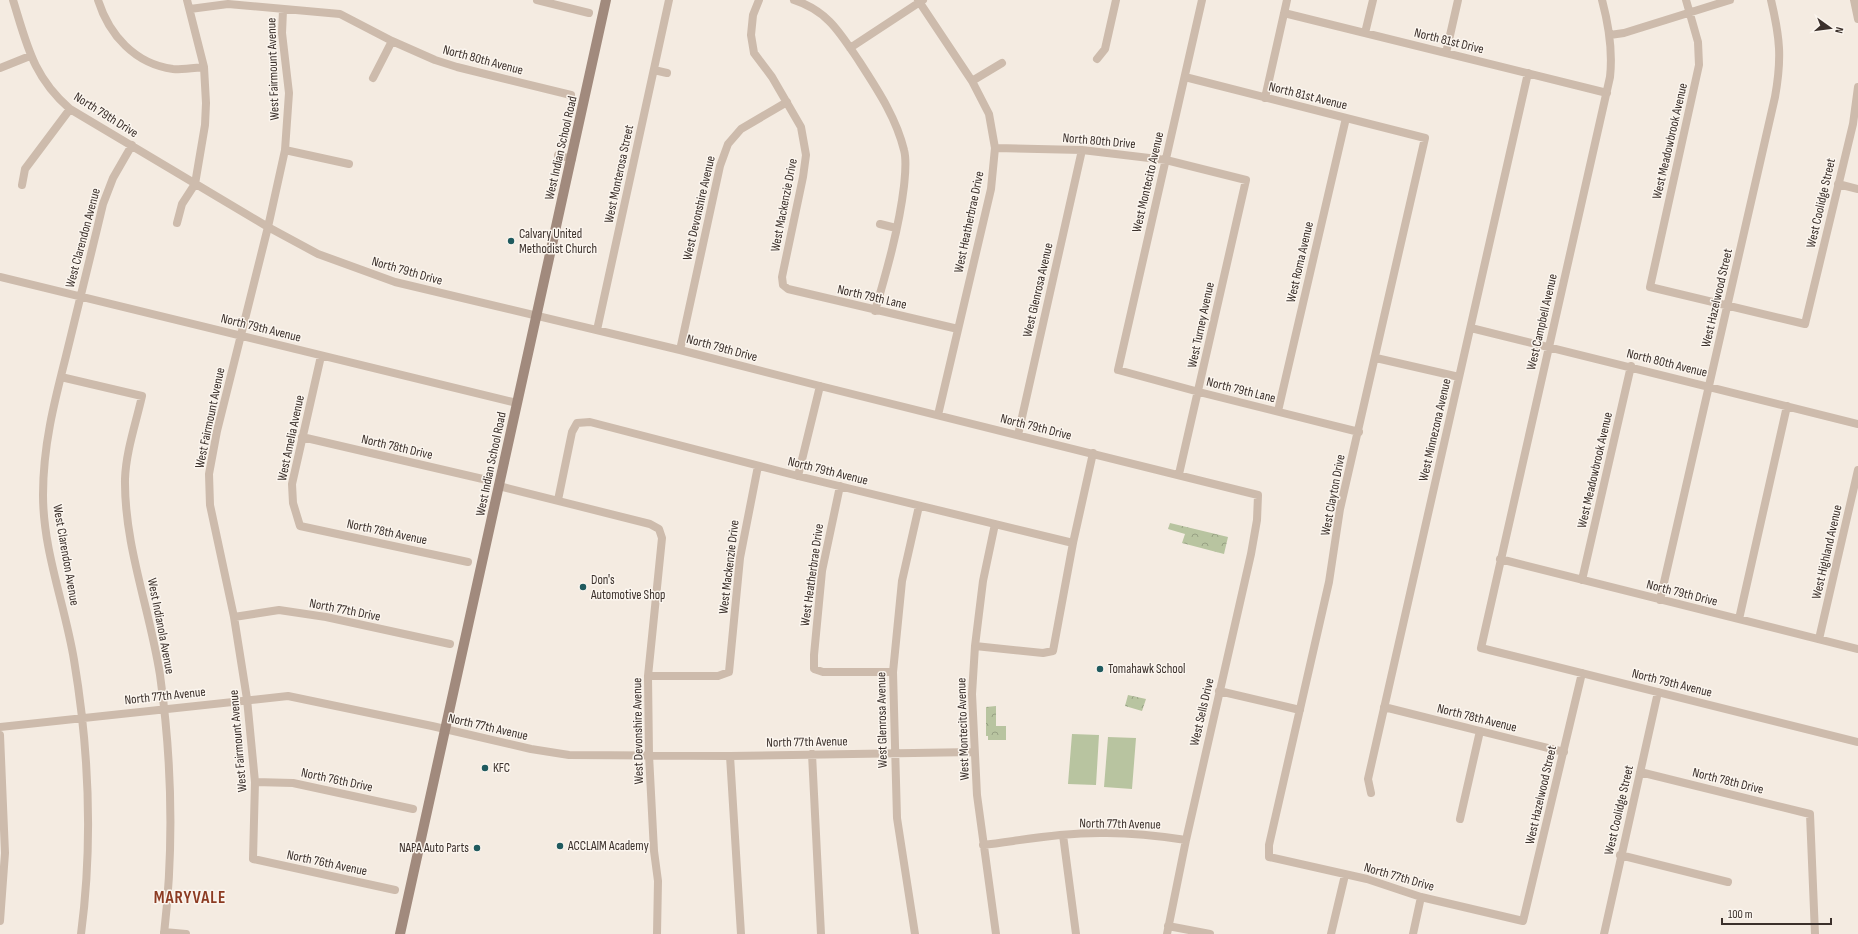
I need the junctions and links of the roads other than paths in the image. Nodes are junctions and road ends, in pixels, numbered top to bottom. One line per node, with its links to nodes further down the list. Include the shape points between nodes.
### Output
1 (13, 0): 31 (street, North 79th Drive)
2 (98, 0): 34 (street, via 118,39 137,55 158,66 174,69)
3 (187, 0): 20 (street)
4 (537, 0): 22 (street)
5 (606, 0): 55 (main road, West Indian School Road)
6 (669, 0): 36 (street, West Monterosa Street)
7 (759, 0): 46 (street, West Mackenzie Drive, via 753,15 751,35 754,53)
8 (794, 0): 29 (street, via 824,14 843,35)
9 (1116, 0): 32 (street, via 1105,49)
10 (1202, 0): 39 (street, West Montecito Avenue)
11 (1287, 0): 23 (street)
12 (1373, 0): 26 (street)
13 (1458, 0): 30 (street)
14 (1602, 0): 27 (street, West Campbell Avenue)
15 (1686, 0): 24 (street, West Meadowbrook Avenue)
16 (1730, 0): 24 (street)
17 (1771, 0): 70 (street, West Hazelwood Street, via 1780,51 1779,74)
18 (1854, 0): 25 (street)
19 (920, 1): 29 (street); 41 (street, West Heatherbrae Drive)
20 (190, 10): 21 (street, North 80th Avenue, via 228,4); 34 (street)
21 (283, 10): 28 (street, North 80th Avenue, via 340,14); 52 (street, West Fairmount Avenue, via 282,33 289,104)
22 (589, 13)
23 (1284, 13): 26 (street, North 81st Drive); 45 (street)
24 (1691, 13): 27 (street); 70 (street, West Meadowbrook Avenue, via 1698,42 1699,65 1650,287)
25 (1858, 19)
26 (1365, 33): 30 (street, North 81st Drive)
27 (1610, 35): 43 (street, West Campbell Avenue, via 1612,60)
28 (392, 41): 40 (street); 44 (street, North 80th Avenue, via 419,54 457,67)
29 (850, 48): 66 (street, via 883,97 895,121 905,151 901,208)
30 (1446, 53): 38 (street, North 81st Drive)
31 (30, 56): 35 (street); 47 (street, North 79th Drive, via 57,98)
32 (1097, 59)
33 (1002, 63): 41 (street)
34 (204, 67): 59 (street, via 205,125)
35 (0, 68)
36 (654, 70): 37 (street); 75 (street, West Monterosa Street)
37 (667, 73)
38 (1528, 73): 43 (street, North 81st Drive); 73 (street, West Minnezona Avenue)
39 (1185, 77): 45 (street, North 81st Avenue); 56 (street, West Montecito Avenue)
40 (373, 78)
41 (972, 81): 51 (street, West Heatherbrae Drive, via 989,114)
42 (1858, 87): 60 (street, West Coolidge Street, via 1853,124)
43 (1607, 93): 77 (street, West Campbell Avenue)
44 (571, 95)
45 (1265, 98): 48 (street, North 81st Avenue)
46 (787, 102): 68 (street, West Mackenzie Drive, via 801,127 806,155); 78 (street, West Devonshire Avenue, via 741,129 728,144 720,166)
47 (70, 109): 50 (street, North 79th Drive); 61 (street, via 25,169)
48 (1346, 118): 49 (street, North 81st Avenue); 90 (street, West Roma Avenue)
49 (1425, 138): 80 (street, West Clayton Drive)
50 (132, 145): 59 (street, North 79th Drive); 69 (street, West Clarendon Avenue, via 107,190)
51 (995, 148): 53 (street, North 80th Drive); 74 (street, West Heatherbrae Drive, via 991,189)
52 (285, 150): 57 (street); 65 (street, West Fairmount Avenue)
53 (1082, 150): 56 (street, North 80th Drive); 94 (street, West Glenrosa Avenue)
54 (558, 155): 55 (street)
55 (572, 159): 72 (main road, West Indian School Road)
56 (1166, 160): 58 (street, North 80th Drive); 82 (street, West Montecito Avenue)
57 (349, 164)
58 (1246, 180): 87 (street, West Turney Avenue)
59 (195, 184): 63 (street, via 182,204); 65 (street, North 79th Drive)
60 (1838, 184): 62 (street); 70 (street, West Coolidge Street, via 1805,324)
61 (22, 185)
62 (1858, 189)
63 (178, 223)
64 (880, 224): 66 (street)
65 (268, 227): 72 (street, North 79th Drive, via 318,254 395,282); 76 (street, West Fairmount Avenue)
66 (896, 228): 71 (street)
67 (0, 277): 69 (street, North 79th Avenue)
68 (782, 285): 71 (street, North 79th Lane, via 788,290)
69 (80, 297): 76 (street, North 79th Avenue); 83 (street, West Clarendon Avenue)
70 (1728, 306): 86 (street, West Hazelwood Street)
71 (875, 311): 74 (street, North 79th Lane)
72 (536, 316): 75 (street, North 79th Drive); 88 (main road, West Indian School Road)
73 (1471, 328): 77 (street, North 80th Avenue); 84 (street, West Minnezona Avenue)
74 (958, 329): 91 (street, West Heatherbrae Drive)
75 (597, 330): 78 (street, North 79th Drive)
76 (241, 336): 79 (street, North 79th Avenue); 114 (street, West Fairmount Avenue, via 209,474 210,505)
77 (1549, 346): 81 (street, North 80th Avenue); 110 (street, West Campbell Avenue)
78 (680, 350): 85 (street, North 79th Drive)
79 (321, 356): 88 (street, North 79th Avenue); 95 (street, West Amelia Avenue)
80 (1376, 358): 84 (street); 93 (street, West Clayton Drive)
81 (1631, 366): 86 (street, North 80th Avenue); 112 (street, West Meadowbrook Avenue)
82 (1118, 370): 87 (street, North 79th Lane)
83 (61, 377): 128 (street, West Indianola Avenue, via 142,396 127,460 126,510 153,635); 130 (street, West Clarendon Avenue, via 45,448 43,496 51,555 74,659)
84 (1459, 377): 127 (street, West Minnezona Avenue)
85 (820, 386): 91 (street, North 79th Drive); 100 (street)
86 (1709, 386): 89 (street, North 80th Avenue); 113 (street, West Hazelwood Street)
87 (1199, 392): 90 (street, North 79th Lane); 99 (street, West Turney Avenue)
88 (517, 403): 102 (main road, West Indian School Road)
89 (1787, 406): 92 (street, North 80th Avenue); 115 (street)
90 (1278, 411): 93 (street, North 79th Lane)
91 (938, 415): 94 (street, North 79th Drive)
92 (1858, 424)
93 (1359, 432): 129 (street, West Clayton Drive, via 1340,509 1330,576)
94 (1018, 434): 96 (street, North 79th Drive)
95 (302, 437): 101 (street, North 78th Drive); 108 (street, West Amelia Avenue, via 292,484 293,503)
96 (1092, 453): 99 (street, North 79th Drive); 109 (street)
97 (758, 466): 100 (street, North 79th Avenue); 105 (street, North 79th Avenue, via 590,422 577,423 572,432); 123 (street, West Mackenzie Drive, via 740,558 729,672 718,676)
98 (1858, 470): 116 (street, West Highland Avenue)
99 (1179, 474): 104 (street, North 79th Drive)
100 (798, 476): 103 (street, North 79th Avenue)
101 (487, 480)
102 (499, 486): 105 (street); 132 (main road, West Indian School Road)
103 (840, 486): 106 (street, North 79th Avenue); 121 (street, West Heatherbrae Drive, via 822,571 814,669 823,672)
104 (1258, 495): 124 (street, West Sells Drive, via 1251,554)
105 (558, 500): 123 (street, West Devonshire Avenue, via 650,524 659,529 662,538)
106 (919, 506): 107 (street, North 79th Avenue); 121 (street, West Glenrosa Avenue, via 902,581)
107 (994, 524): 109 (street, North 79th Avenue); 118 (street, West Montecito Avenue, via 983,581)
108 (300, 526): 111 (street, North 78th Avenue)
109 (1073, 543): 118 (street, via 1053,651 1043,653)
110 (1500, 559): 112 (street, North 79th Drive); 119 (street, West Campbell Avenue)
111 (468, 562)
112 (1582, 580): 113 (street, North 79th Drive)
113 (1660, 600): 115 (street, North 79th Drive)
114 (234, 617): 117 (street, North 77th Drive, via 279,610 326,617); 126 (street, West Fairmount Avenue)
115 (1739, 619): 116 (street, North 79th Drive)
116 (1819, 640): 120 (street, North 79th Drive)
117 (450, 644)
118 (975, 646): 136 (street, West Montecito Avenue, via 972,694)
119 (1481, 648): 122 (street, North 79th Avenue)
120 (1858, 649)
121 (893, 672): 138 (street, West Glenrosa Avenue)
122 (1582, 673): 125 (street, North 79th Avenue); 137 (street, West Hazelwood Street)
123 (648, 676): 139 (street, West Devonshire Avenue)
124 (1219, 691): 129 (street); 148 (street, West Sells Drive)
125 (1658, 692): 135 (street, North 79th Avenue); 142 (street, West Coolidge Street)
126 (248, 699): 128 (street, North 77th Avenue); 132 (street, North 77th Avenue, via 288,696); 143 (street, West Fairmount Avenue)
127 (1384, 707): 133 (street, North 78th Avenue); 144 (street, West Minnezona Avenue, via 1368,779)
128 (164, 709): 130 (street, North 77th Avenue); 160 (street, West Indianola Avenue, via 171,823)
129 (1300, 710): 151 (street, West Clayton Drive, via 1269,845)
130 (81, 717): 131 (street, North 77th Avenue); 161 (street, West Clarendon Avenue, via 86,760 88,820)
131 (0, 727)
132 (445, 730): 139 (street, North 77th Avenue, via 569,755); 163 (main road, West Indian School Road)
133 (1480, 730): 137 (street, North 78th Avenue); 146 (street)
134 (0, 735): 157 (street, via 5,853)
135 (1858, 742)
136 (974, 752): 138 (street, North 77th Avenue); 149 (street, West Montecito Avenue)
137 (1564, 752): 158 (street, West Hazelwood Street)
138 (894, 753): 140 (street, North 77th Avenue); 167 (street, West Glenrosa Avenue, via 897,818)
139 (649, 754): 141 (street, North 77th Avenue); 164 (street, West Devonshire Avenue, via 658,881)
140 (812, 754): 141 (street, North 77th Avenue); 166 (street)
141 (730, 756): 165 (street)
142 (1640, 772): 150 (street, West Coolidge Street); 174 (street, North 78th Drive, via 1810,814)
143 (255, 782): 145 (street, North 76th Drive, via 293,783); 152 (street, West Fairmount Avenue)
144 (1371, 792)
145 (413, 809)
146 (1460, 819)
147 (1063, 835): 148 (street, North 77th Avenue, via 1106,833); 149 (street, North 77th Avenue); 169 (street)
148 (1186, 840): 159 (street, West Sells Drive)
149 (983, 845): 168 (street, West Montecito Avenue)
150 (1620, 855): 154 (street); 173 (street, West Coolidge Street)
151 (1269, 857): 153 (street, North 77th Drive)
152 (253, 859): 155 (street, North 76th Avenue)
153 (1345, 875): 156 (street, North 77th Drive, via 1367,879); 171 (street)
154 (1728, 882)
155 (395, 890)
156 (1421, 897): 158 (street, North 77th Drive); 172 (street)
157 (0, 921)
158 (1523, 921)
159 (1167, 930): 170 (street)
160 (164, 933): 162 (street)
161 (81, 934)
162 (186, 934)
163 (400, 934)
164 (657, 934)
165 (741, 934)
166 (821, 934)
167 (915, 934)
168 (996, 934)
169 (1076, 934)
170 (1210, 934)
171 (1331, 934)
172 (1413, 934)
173 (1604, 934)
174 (1815, 934)

